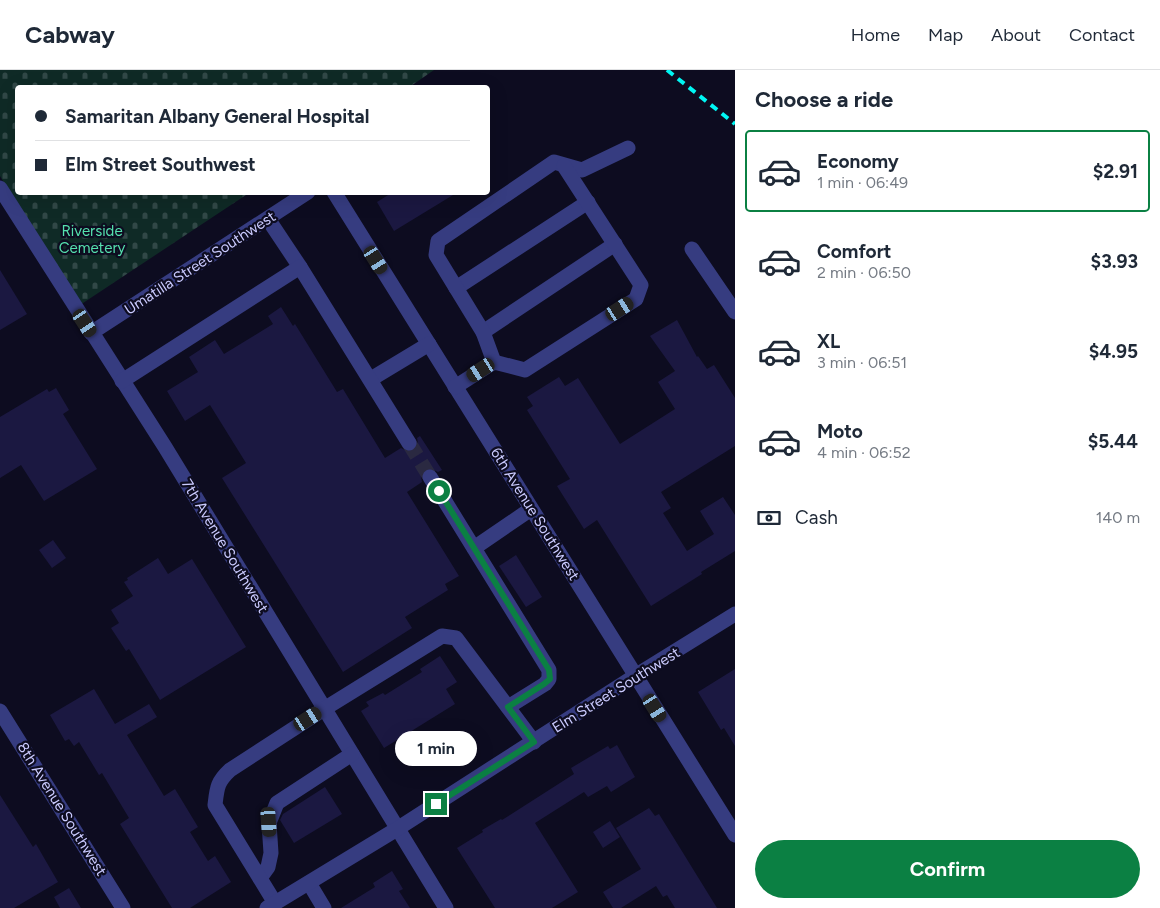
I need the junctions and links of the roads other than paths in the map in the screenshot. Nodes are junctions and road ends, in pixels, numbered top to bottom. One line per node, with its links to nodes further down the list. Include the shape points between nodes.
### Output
1 (628, 148): 2 (street, via 582,170)
2 (559, 164): 6 (street); 11 (street, via 438,241 436,255)
3 (0, 188): 14 (street, 7th Avenue Southwest)
4 (304, 195): 7 (street, Umatilla Street Southwest)
5 (336, 195): 15 (street, 6th Avenue Southwest)
6 (588, 202): 8 (street); 11 (street)
7 (268, 219): 10 (street); 14 (street, Umatilla Street Southwest)
8 (615, 244): 13 (street); 16 (street, via 641,285 636,299 525,370)
9 (692, 249): 12 (street)
10 (300, 267): 17 (street); 18 (street)
11 (456, 288): 13 (street)
12 (735, 312)
13 (483, 332): 16 (street)
14 (92, 333): 18 (street, 7th Avenue Southwest)
15 (429, 344): 17 (street); 19 (street, 6th Avenue Southwest)
16 (494, 362): 19 (street)
17 (371, 379): 20 (street)
18 (122, 381): 27 (street, 7th Avenue Southwest)
19 (455, 387): 22 (street, 6th Avenue Southwest)
20 (408, 443)
21 (430, 477): 23 (street)
22 (531, 509): 23 (street); 25 (street, 6th Avenue Southwest)
23 (474, 548): 26 (street, via 549,670 550,679)
24 (735, 614): 25 (street, Elm Street Southwest)
25 (635, 676): 29 (street, Elm Street Southwest); 32 (street, 6th Avenue Southwest)
26 (508, 707): 27 (street, via 456,638 442,636); 29 (street)
27 (324, 709): 30 (street, 7th Avenue Southwest); 33 (street, via 220,779 215,805)
28 (0, 711): 36 (street, 8th Avenue Southwest)
29 (534, 742): 31 (street, Elm Street Southwest)
30 (352, 754): 31 (street, 7th Avenue Southwest); 33 (street, via 277,804 269,822 271,853 268,867)
31 (397, 829): 34 (street, Elm Street Southwest); 38 (street, 7th Avenue Southwest)
32 (735, 835)
33 (260, 878): 35 (street)
34 (308, 883): 35 (street, Elm Street Southwest); 37 (street)
35 (271, 906)
36 (123, 908)
37 (324, 908)
38 (446, 908)

